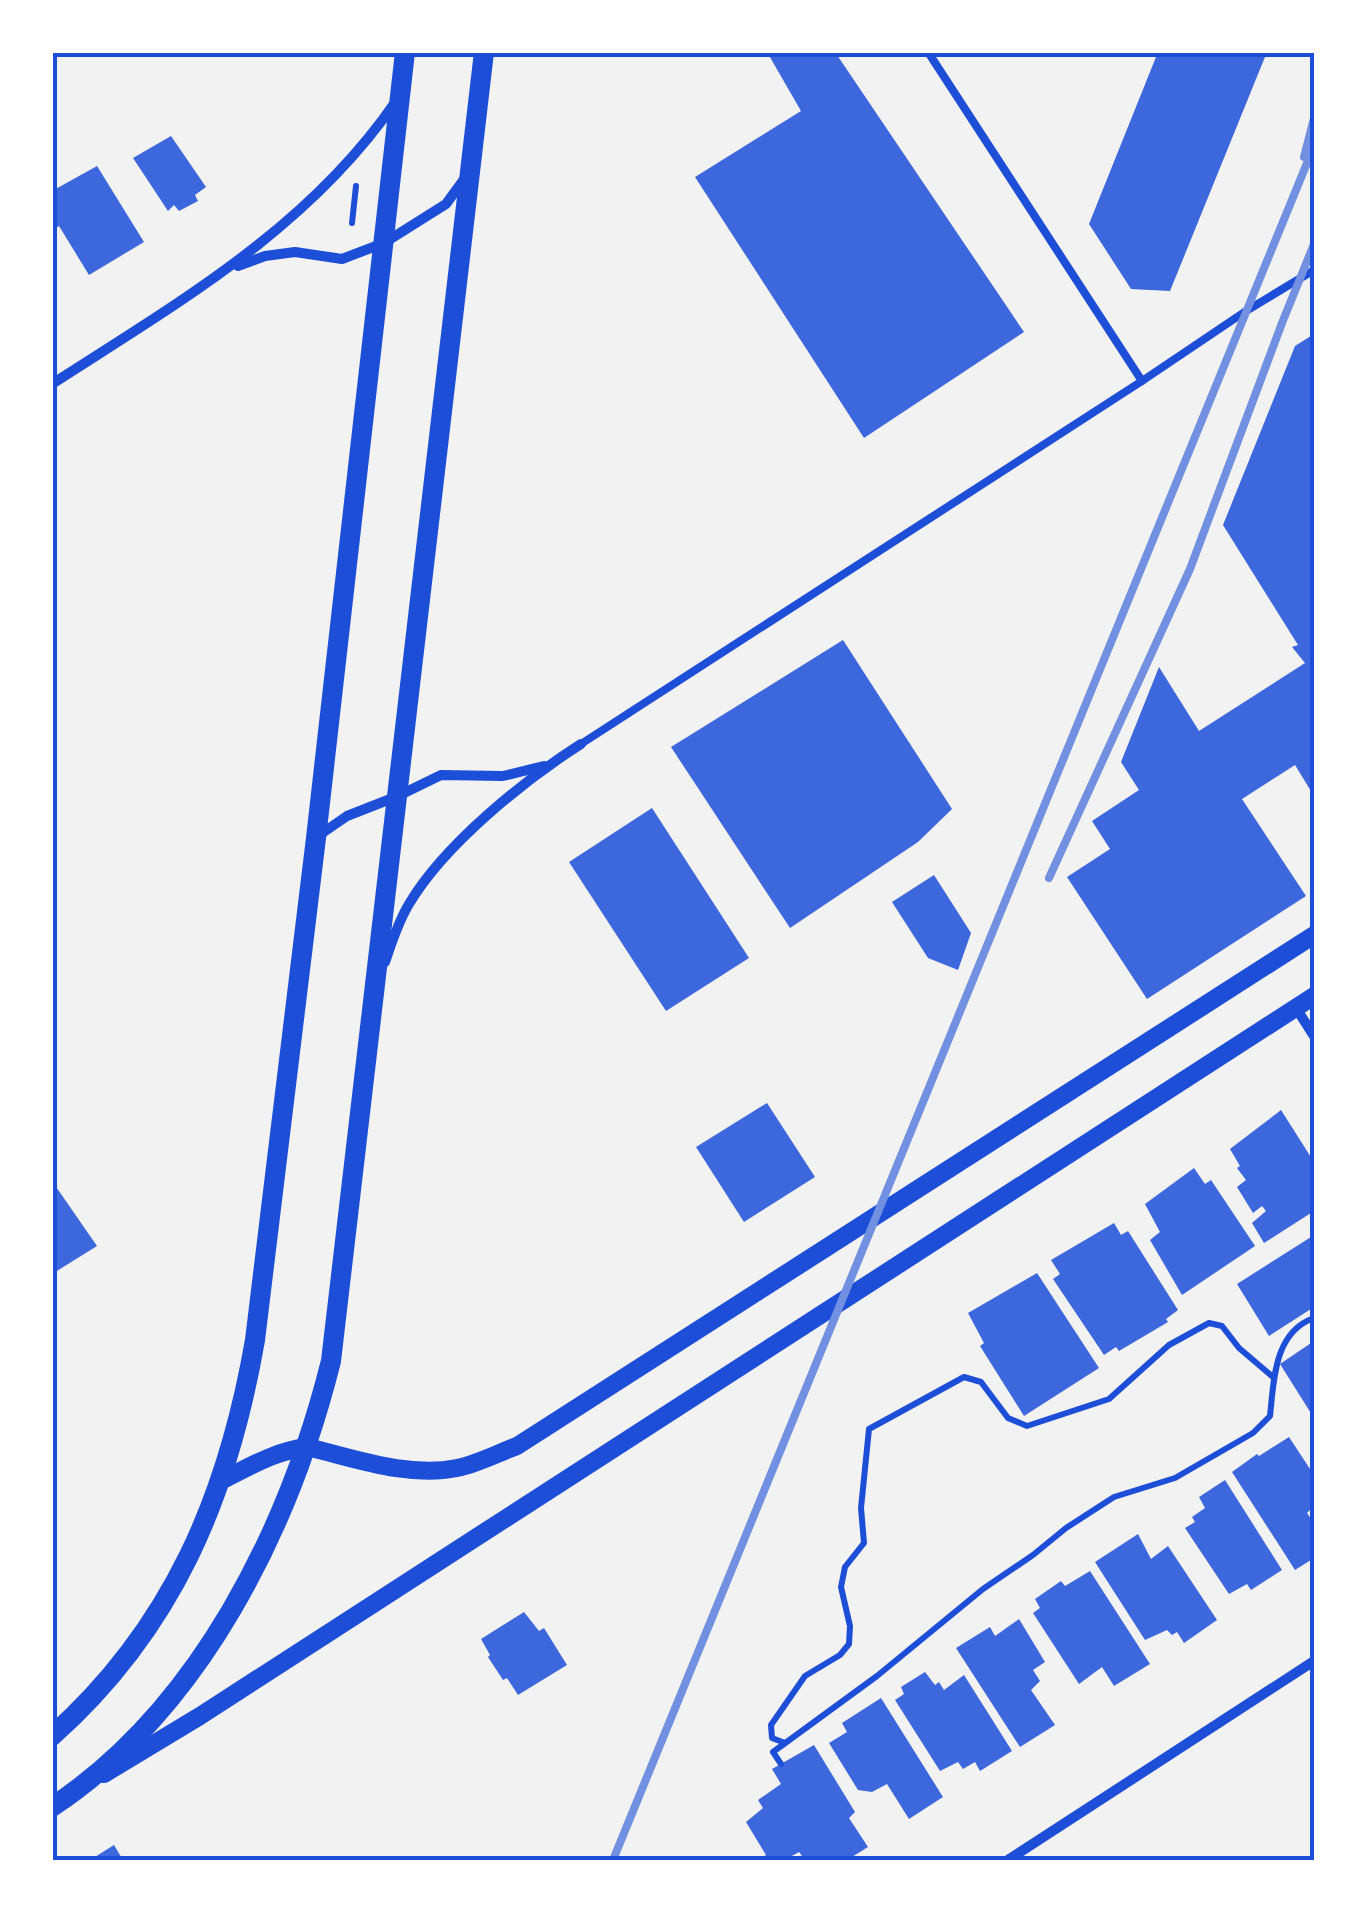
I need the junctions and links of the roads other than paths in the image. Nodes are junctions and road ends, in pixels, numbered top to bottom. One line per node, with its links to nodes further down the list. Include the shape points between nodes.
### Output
1 (405, 52): 4 (main road)
2 (484, 52): 5 (main road)
3 (928, 52): 9 (lane)
4 (400, 95): 6 (main road); 7 (street, via 322,190)
5 (472, 168): 6 (street, via 446,204); 13 (main road)
6 (384, 243): 7 (street, via 342,260 280,253); 14 (main road)
7 (228, 270): 10 (street)
8 (1314, 270): 9 (lane)
9 (1142, 382): 11 (lane)
10 (52, 384)
11 (581, 744): 12 (street)
12 (550, 764): 13 (street, via 503,776 441,775); 16 (street, via 474,828 424,882 407,906)
13 (398, 796): 14 (street, via 347,816); 16 (main road)
14 (316, 838): 21 (main road, via 256,1340)
15 (1314, 934): 20 (street, via 517,1446 438,1470)
16 (374, 991): 20 (main road, via 331,1361)
17 (1314, 996): 18 (street)
18 (1296, 1008): 19 (street); 24 (street)
19 (1314, 1036)
20 (307, 1447): 21 (street, via 280,1452); 24 (main road, via 255,1564 197,1664 142,1731)
21 (221, 1481): 23 (main road, via 192,1552 147,1628 102,1687)
22 (1314, 1661): 26 (street)
23 (52, 1736)
24 (78, 1790): 25 (main road)
25 (52, 1807)
26 (1008, 1860)

